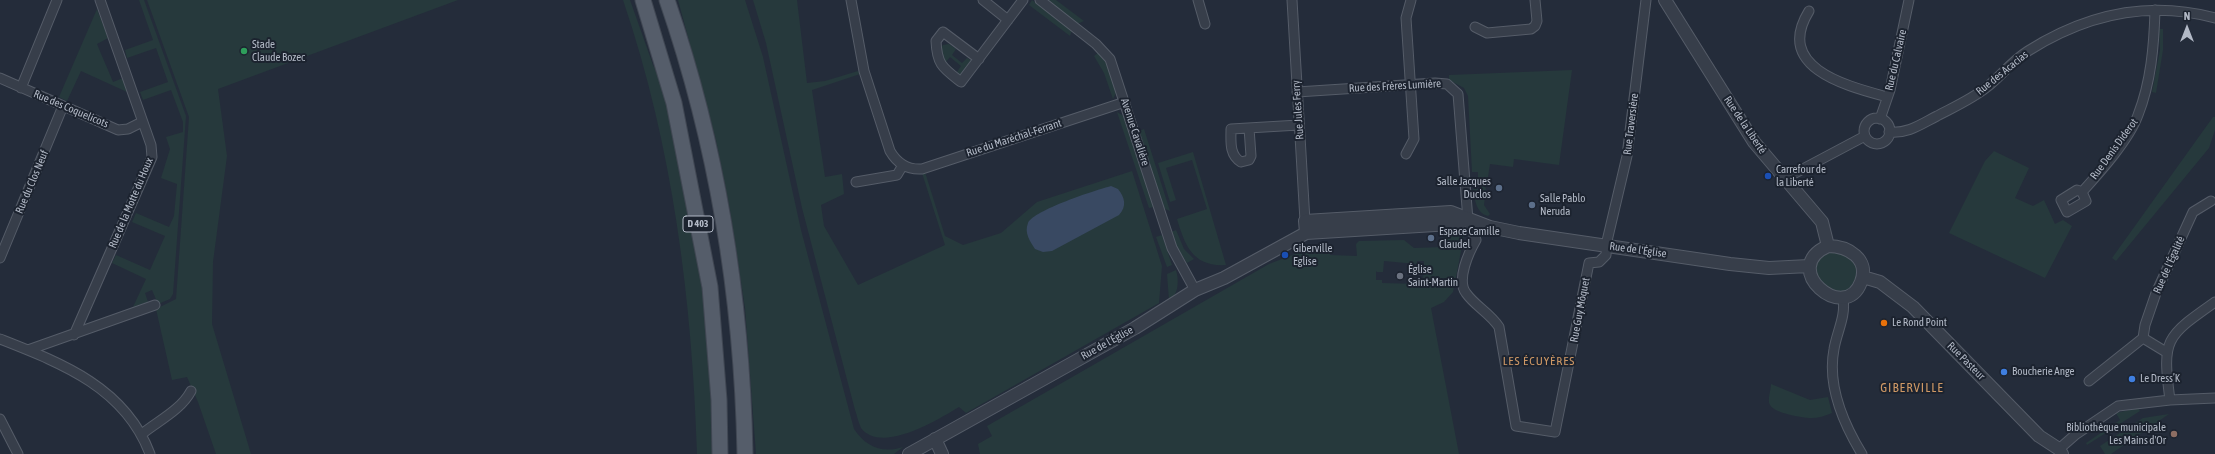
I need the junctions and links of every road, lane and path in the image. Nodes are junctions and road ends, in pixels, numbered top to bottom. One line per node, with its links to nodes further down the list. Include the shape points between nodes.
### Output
1 (57, 0): 25 (street)
2 (100, 0): 31 (street, Rue de la Motte du Houx)
3 (643, 0): 69 (main road, D 403, via 674,104 710,287 719,400)
4 (667, 0): 70 (main road, D 403, via 704,127 722,212 740,359)
5 (851, 0): 37 (street, via 864,71 890,150 894,159)
6 (983, 0): 19 (street)
7 (1023, 0): 19 (street)
8 (1040, 0): 28 (street, Avenue Cavalière, via 1096,44 1110,59)
9 (1198, 0): 20 (street)
10 (1292, 0): 26 (street, Rue Jules Ferry)
11 (1411, 0): 24 (street, via 1406,18)
12 (1535, 0): 21 (street, via 1537,21 1536,26 1531,29 1487,32)
13 (1646, 0): 45 (street, Rue Traversière, via 1627,156)
14 (1665, 0): 38 (street, Rue de la Liberté, via 1754,142)
15 (1909, 0): 27 (street, Rue du Calvaire)
16 (2155, 10): 18 (street, Rue des Acacias, via 2187,12); 34 (street, Rue des Acacias, via 2120,12 2095,18 2070,29 2027,52 2005,68 1988,86 1960,105 1908,132); 40 (street, Rue Denis Diderot, via 2152,64 2138,116 2121,144)
17 (1809, 11): 27 (street, via 1802,21 1800,43 1815,68 1843,85)
18 (2215, 18)
19 (1008, 20): 22 (street)
20 (1205, 24)
21 (1475, 27)
22 (979, 59): 22 (street, via 961,82 940,65 936,41 943,32)
23 (0, 78): 25 (street, Rue des Coquelicots)
24 (1410, 84): 26 (street, Rue des Frères Lumière); 36 (street, via 1414,139); 42 (street, Rue des Frères Lumière, via 1447,84 1458,94)
25 (21, 88): 29 (street, Rue des Coquelicots)
26 (1296, 92): 32 (street, Rue Jules Ferry)
27 (1887, 97): 30 (street, Rue du Calvaire)
28 (1125, 102): 37 (street, Rue du Maréchal-Ferrant, via 922,169); 50 (street, Avenue Cavalière, via 1172,248)
29 (63, 106): 31 (street, Rue des Coquelicots, via 118,130); 47 (street, Rue du Clos Neuf)
30 (1880, 119): 34 (street, via 1886,122); 35 (street, via 1868,121 1864,128)
31 (142, 122): 54 (street, Rue de la Motte du Houx, via 151,145 152,157)
32 (1299, 125): 33 (street); 43 (street, Rue Jules Ferry)
33 (1249, 128)
34 (1890, 132): 35 (street, via 1884,141 1878,144 1870,142)
35 (1865, 136): 38 (street)
36 (1406, 154)
37 (903, 165): 39 (street, via 897,175)
38 (1784, 179): 46 (street, Rue de la Liberté, via 1822,222)
39 (856, 182)
40 (2082, 192)
41 (2211, 201): 55 (street, Rue de l'Égalité, via 2193,212 2156,293)
42 (1468, 220): 43 (street, Rue de l'Église, via 1451,212 1437,212); 44 (street, Rue de l'Église, via 1451,224); 45 (street, Rue de l'Église, via 1490,227); 45 (street, Rue Guy Môquet, via 1476,240 1470,249 1463,287 1465,293 1494,318 1499,327 1516,426 1555,432 1589,263 1599,262 1606,255)
43 (1305, 221): 44 (street)
44 (1306, 233): 50 (street, Rue de l'Église, via 1224,278)
45 (1607, 246): 48 (street, Rue de l'Église, via 1769,268)
46 (1828, 246): 48 (street, via 1817,253); 49 (street, via 1842,246 1855,254 1862,268)
47 (0, 258)
48 (1810, 266): 51 (street, via 1811,276 1820,288 1834,297)
49 (1863, 277): 51 (street, via 1856,290); 66 (street, Rue Pasteur, via 1880,282 1913,307 2039,436)
50 (1195, 290): 65 (street, Rue de l'Église, via 1135,328)
51 (1842, 298): 73 (street, via 1843,319 1833,354 1835,394 1841,414)
52 (2215, 302): 58 (street, via 2174,333)
53 (155, 305): 54 (street)
54 (74, 335): 57 (street)
55 (2143, 338): 58 (street); 59 (street)
56 (0, 339): 57 (street)
57 (28, 350): 64 (street, via 63,365 93,382 117,402)
58 (2166, 352): 62 (street)
59 (2089, 381)
60 (191, 391): 64 (street, via 179,407)
61 (2215, 398): 62 (street)
62 (2170, 400): 66 (street, via 2118,406 2075,435)
63 (0, 419): 67 (street)
64 (142, 434): 68 (street)
65 (935, 439): 71 (street, Rue de l'Église); 72 (street)
66 (2060, 452)
67 (18, 454)
68 (150, 454)
69 (720, 454)
70 (745, 454)
71 (909, 454)
72 (942, 454)
73 (1862, 454)

